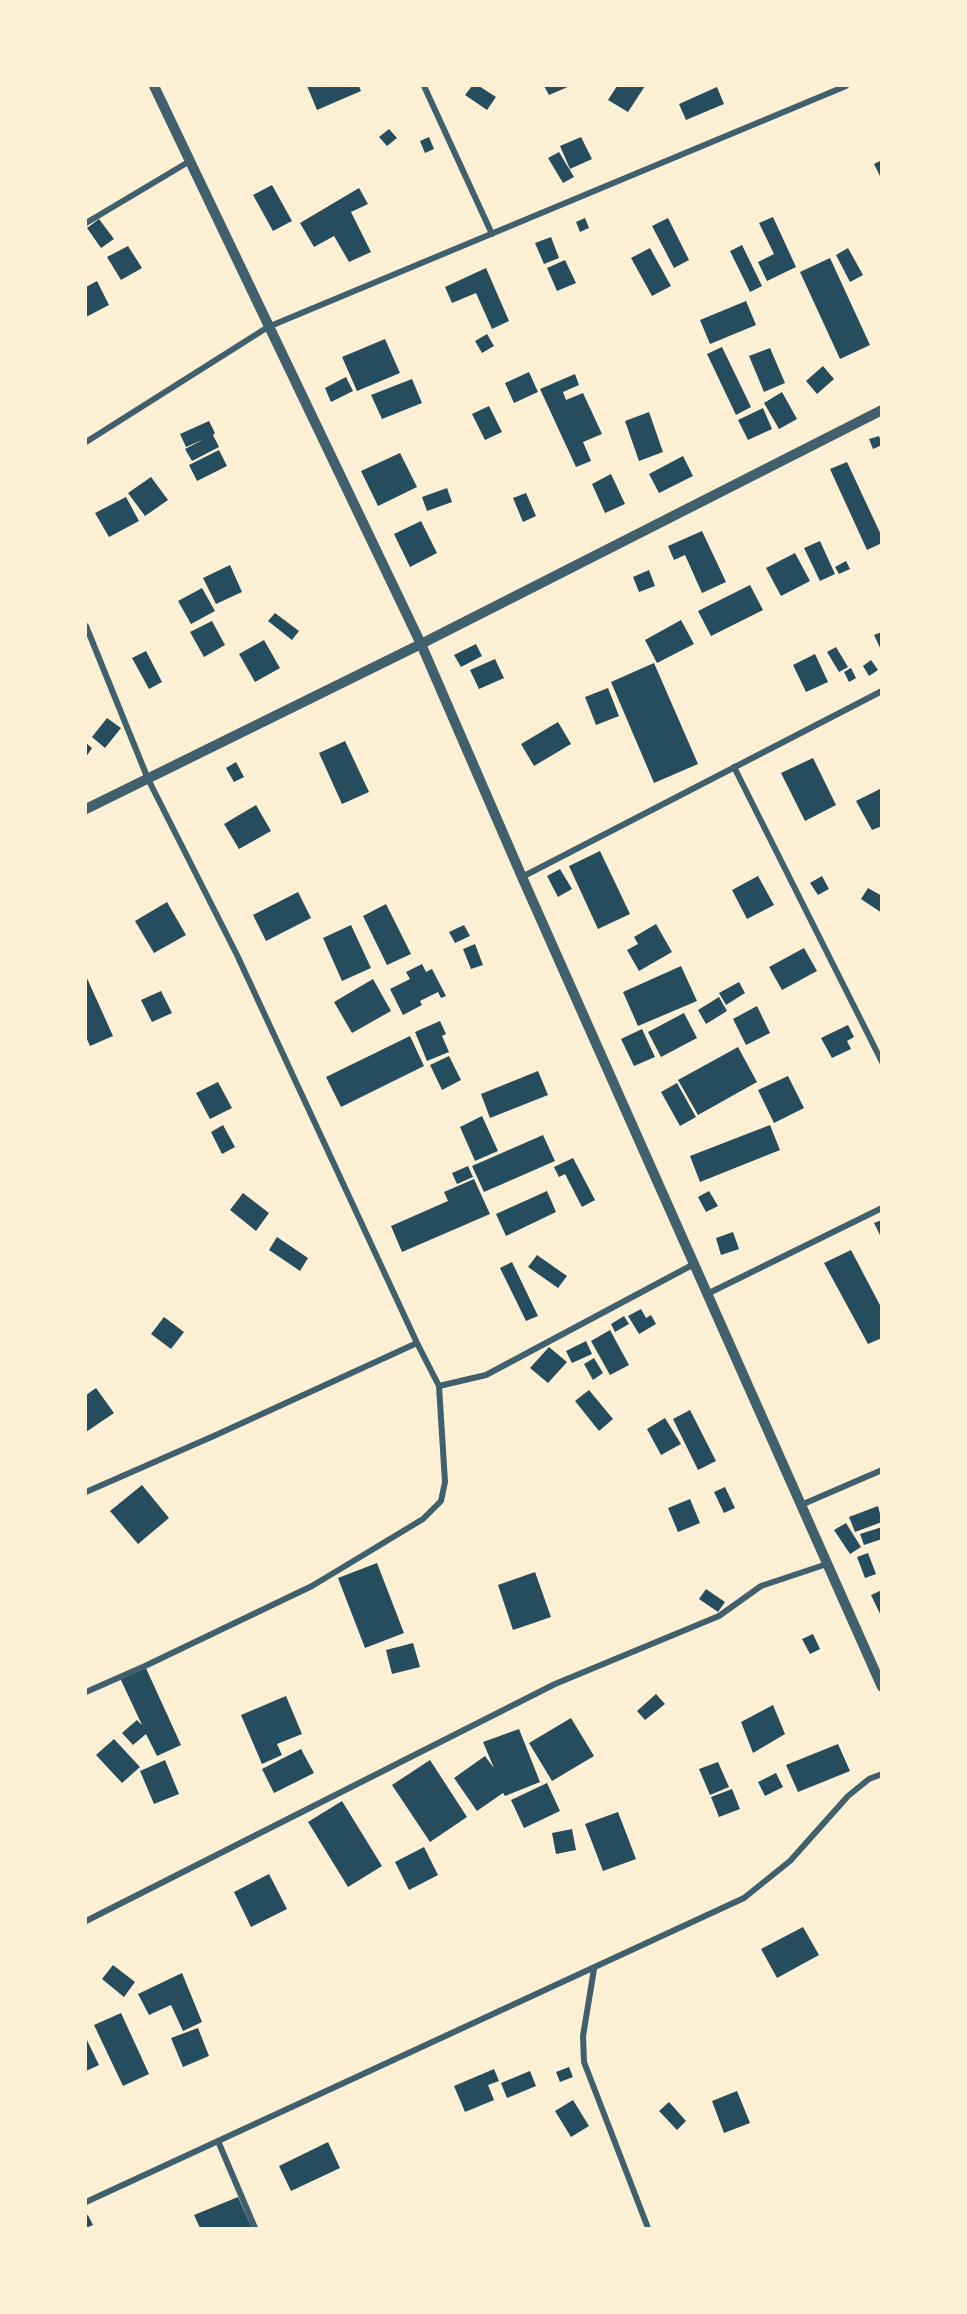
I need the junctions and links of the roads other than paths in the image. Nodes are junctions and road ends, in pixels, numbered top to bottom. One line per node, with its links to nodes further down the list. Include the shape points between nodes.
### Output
1 (154, 86): 4 (street)
2 (424, 86): 6 (street)
3 (846, 86): 6 (street)
4 (190, 161): 5 (street); 7 (street)
5 (86, 223)
6 (492, 234): 7 (street)
7 (268, 327): 9 (street); 11 (street)
8 (882, 410): 11 (street)
9 (86, 442)
10 (86, 626): 14 (street)
11 (421, 644): 14 (street); 16 (street)
12 (882, 691): 13 (street)
13 (734, 766): 16 (street); 17 (street)
14 (148, 778): 15 (street); 21 (street, via 237,955)
15 (86, 810)
16 (522, 878): 19 (street)
17 (882, 1062)
18 (882, 1208): 20 (street)
19 (694, 1264): 20 (street); 22 (street, via 486,1375)
20 (707, 1294): 25 (street)
21 (417, 1343): 22 (street); 24 (street)
22 (439, 1386): 28 (street, via 445,1482 441,1501 423,1519 312,1586)
23 (882, 1470): 25 (street)
24 (86, 1491)
25 (801, 1505): 26 (street)
26 (827, 1564): 27 (street); 30 (street, via 761,1586 719,1616 555,1684)
27 (882, 1687)
28 (86, 1692)
29 (882, 1774): 31 (street, via 848,1796 790,1862 744,1898)
30 (86, 1921)
31 (594, 1969): 32 (street); 35 (street, via 583,2036 584,2062)
32 (218, 2141): 33 (street); 34 (street)
33 (86, 2202)
34 (255, 2229)
35 (648, 2229)

